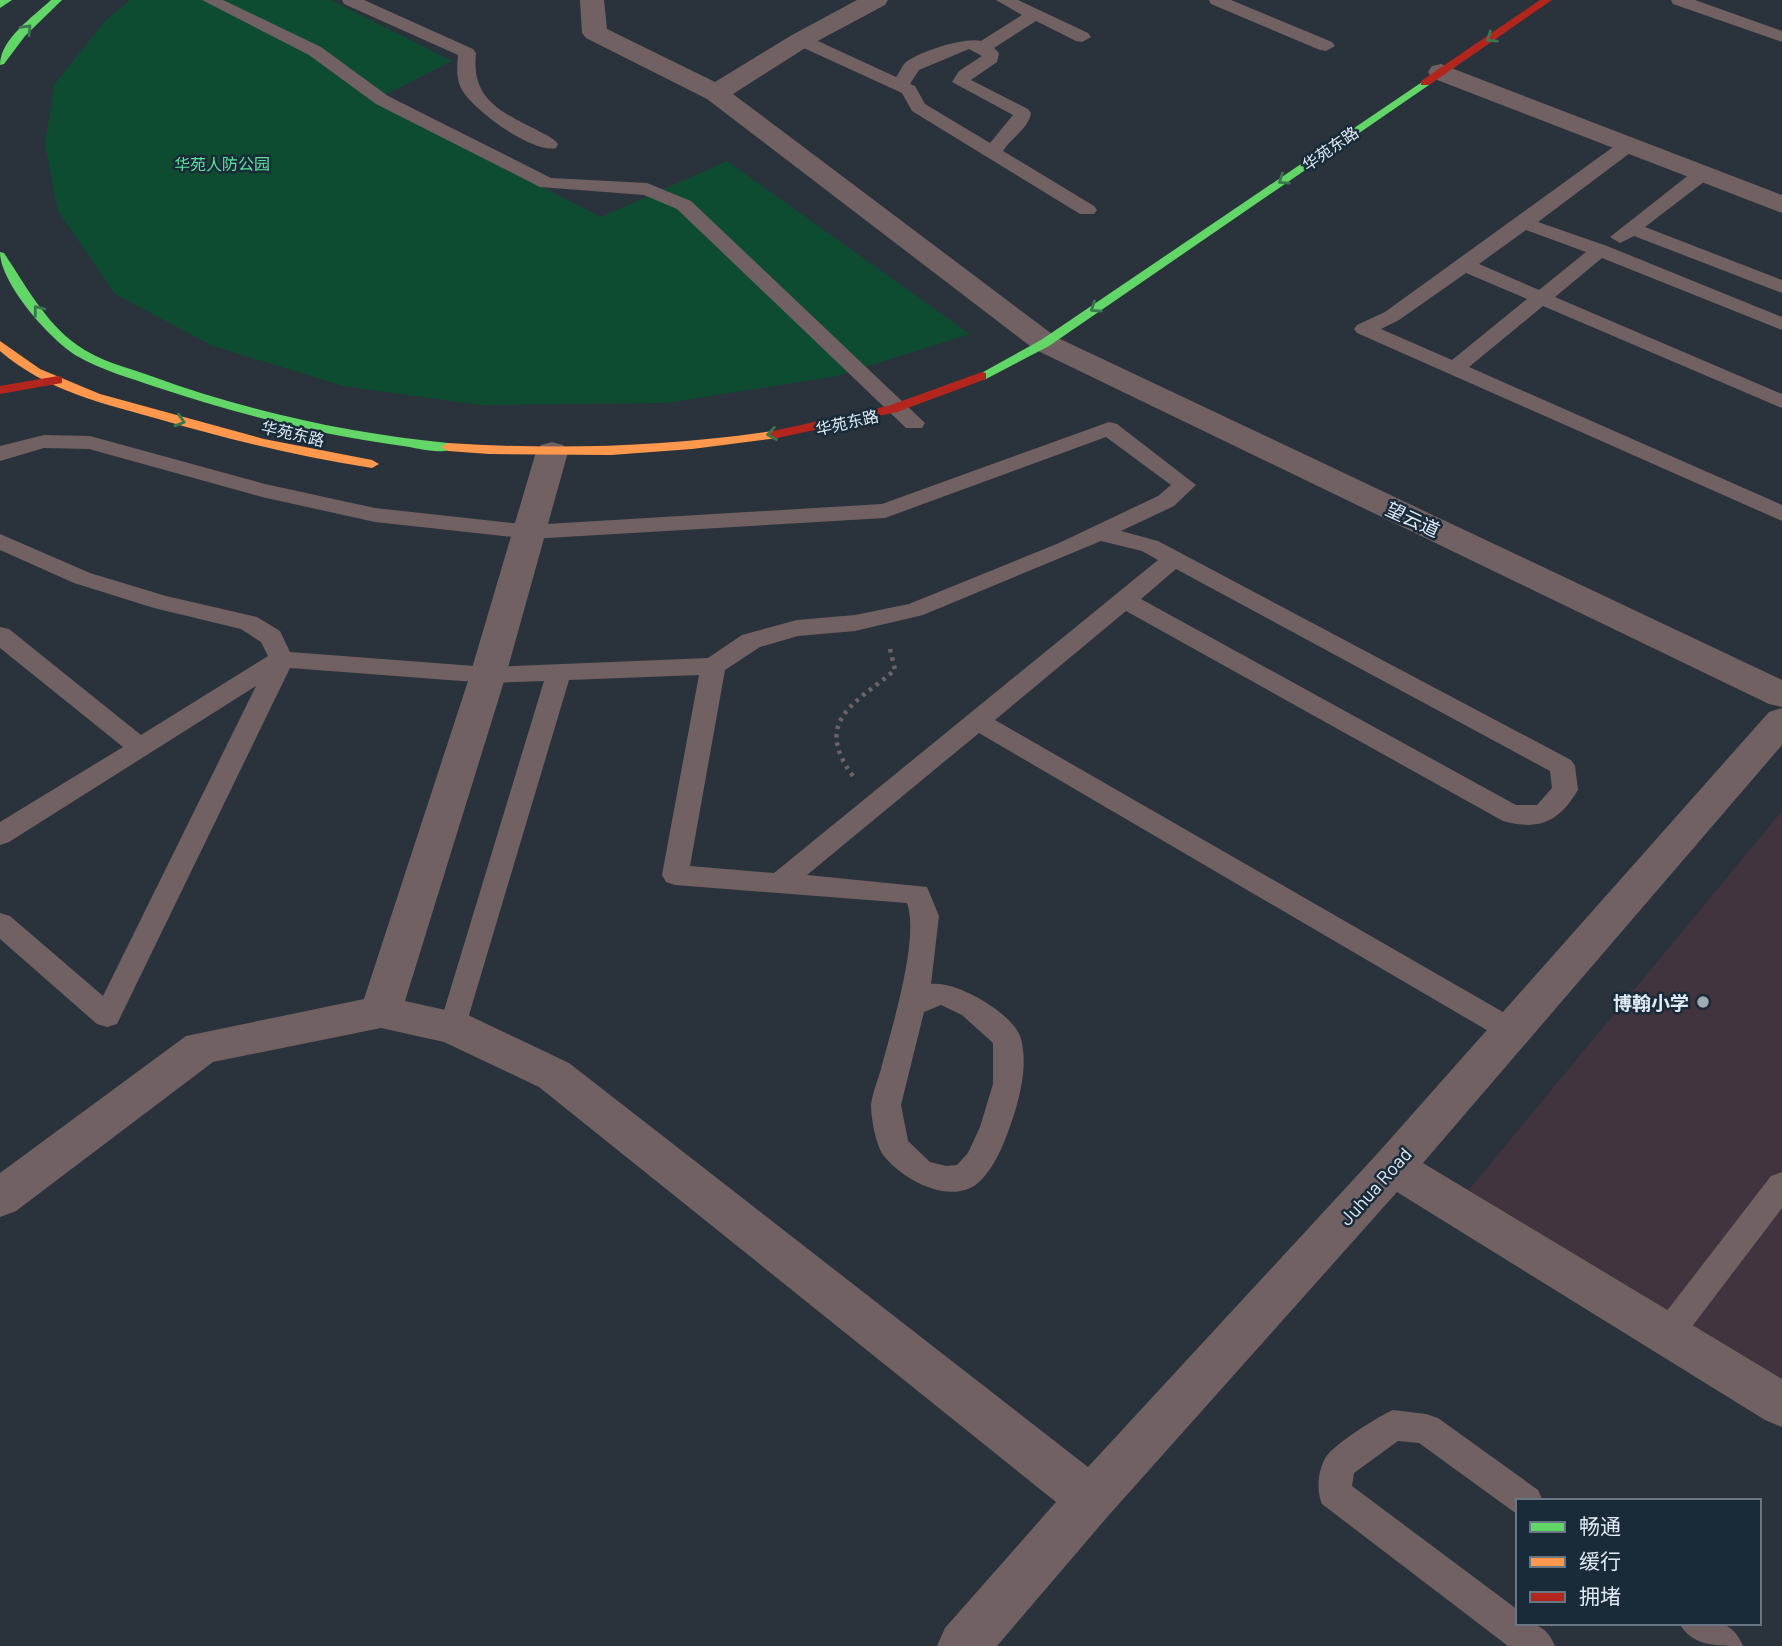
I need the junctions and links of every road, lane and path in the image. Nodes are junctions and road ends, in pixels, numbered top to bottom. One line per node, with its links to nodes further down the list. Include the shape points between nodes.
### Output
1 (8, 0): 11 (street)
2 (57, 0): 19 (street, one-way to 2)
3 (210, 0): 51 (lane, via 315,51 382,100 547,183 647,189 684,205)
4 (350, 0): 24 (lane, via 467,53 466,86 483,108)
5 (592, 0): 22 (street, 望云道, via 595,33)
6 (876, 0): 16 (street)
7 (1004, 0): 13 (lane)
8 (1217, 0): 17 (lane)
9 (1547, 0): 20 (street, 华苑东路, one-way to 20)
10 (1679, 0): 15 (lane)
11 (0, 5)
12 (1564, 7): 20 (street, 华苑东路)
13 (1034, 15): 14 (lane); 18 (lane)
14 (1082, 37)
15 (1782, 37)
16 (801, 40): 21 (lane); 22 (street)
17 (1326, 46)
18 (981, 49): 21 (lane, via 957,45 912,66); 26 (lane, via 991,58 961,82 1022,113)
19 (0, 62)
20 (1449, 76): 23 (street, 华苑东路); 25 (street); 40 (street, 华苑东路, one-way to 40)
21 (900, 86): 26 (lane, via 909,90 918,107)
22 (716, 93): 40 (street, 望云道)
23 (1391, 126)
24 (549, 144)
25 (1627, 146): 27 (street); 30 (lane)
26 (993, 152): 29 (lane)
27 (1702, 174): 28 (street); 31 (lane)
28 (1782, 205)
29 (1087, 210)
30 (1524, 223): 32 (lane); 34 (lane)
31 (1633, 229): 32 (lane); 35 (lane)
32 (1600, 250): 36 (lane); 37 (lane)
33 (0, 256): 39 (street, 华苑东路, one-way to 33)
34 (1465, 265): 36 (lane); 43 (lane, via 1392,316 1364,329)
35 (1782, 287)
36 (1540, 298): 43 (lane); 50 (lane)
37 (1782, 324)
38 (0, 345): 42 (street, 华苑东路)
39 (52, 347): 41 (street, 华苑东路); 42 (street)
40 (1059, 353): 51 (street, 华苑东路); 68 (street, 望云道)
41 (85, 356): 44 (street, 华苑东路); 45 (street)
42 (14, 366): 45 (street, 华苑东路)
43 (1455, 368): 56 (lane)
44 (150, 380): 45 (street); 55 (street, 华苑东路, via 261,416 332,433 413,443)
45 (40, 381): 46 (street); 47 (street); 49 (street, 华苑东路)
46 (0, 390)
47 (0, 398)
48 (64, 402): 49 (street)
49 (115, 402): 54 (street, 华苑东路, one-way to 54, via 316,457)
50 (1782, 402)
51 (897, 406): 52 (lane); 55 (street, 华苑东路, one-way to 55, via 827,424)
52 (914, 423)
53 (0, 454): 57 (lane, via 41,442 90,443 375,515)
54 (393, 467)
55 (545, 470): 57 (street)
56 (1782, 514)
57 (530, 531): 58 (lane, via 885,511 1109,429 1185,485 1166,501); 67 (street)
58 (1099, 533): 60 (lane, via 1150,546); 62 (lane, via 915,610)
59 (0, 541): 64 (lane, via 82,578 249,623 271,636)
60 (1174, 559): 61 (lane); 61 (lane, via 1562,766 1565,790 1544,814 1512,814)
61 (1125, 600): 69 (lane)
62 (883, 617): 65 (lane, via 797,628 751,641); 72 (path, via 895,670 854,700 841,716 835,739 844,766)
63 (0, 635): 71 (lane)
64 (282, 659): 67 (lane); 71 (lane); 75 (lane, via 107,1016)
65 (713, 666): 66 (lane); 74 (lane, via 675,875)
66 (559, 673): 67 (lane); 78 (lane)
67 (488, 675): 77 (street)
68 (1782, 695)
69 (978, 721): 72 (lane); 79 (lane)
70 (1782, 721): 79 (street, Juhua Road)
71 (141, 748): 73 (lane)
72 (876, 804): 74 (lane)
73 (0, 835)
74 (780, 883): 76 (lane, via 917,894 925,916)
75 (0, 923)
76 (911, 1007): 76 (lane, via 886,1105 894,1147 920,1171 946,1179 965,1176 979,1161 995,1127 1007,1084 1007,1039 980,1012 950,995 932,994)
77 (381, 1012): 78 (street); 82 (street, via 201,1048)
78 (453, 1027): 85 (street, via 554,1075)
79 (1512, 1031): 80 (street, Juhua Road)
80 (1394, 1167): 83 (street); 85 (street, Juhua Road)
81 (1782, 1185): 83 (lane)
82 (0, 1198)
83 (1667, 1335): 84 (street)
84 (1782, 1405)
85 (1091, 1499): 88 (street, Juhua Road)
86 (1523, 1499): 89 (lane, via 1426,1429 1393,1425 1339,1465 1334,1493)
87 (1699, 1625): 90 (lane)
88 (963, 1646)
89 (1536, 1646)
90 (1725, 1646)

